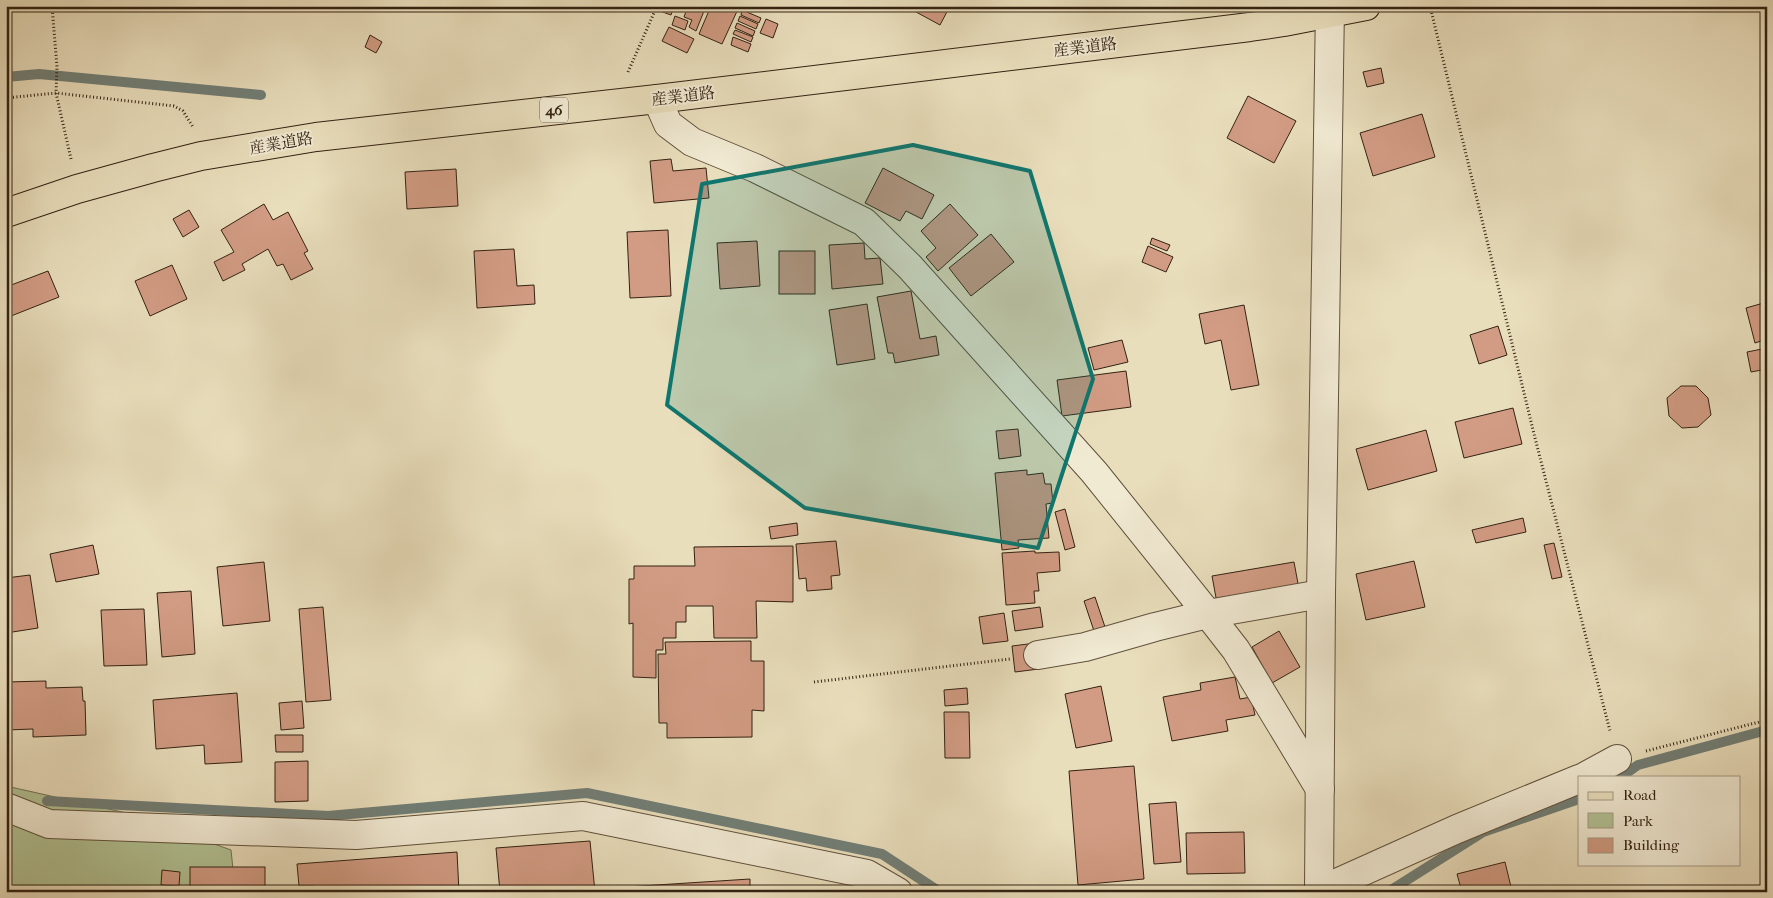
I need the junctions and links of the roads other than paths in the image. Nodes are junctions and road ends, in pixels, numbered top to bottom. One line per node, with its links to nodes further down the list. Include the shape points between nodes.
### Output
1 (1366, 6): 2 (main road, 産業道路 / 46)
2 (1330, 10): 3 (main road, 産業道路 / 46, via 1241,28); 5 (street)
3 (657, 99): 4 (main road, 産業道路 / 46, via 316,137 201,156 77,189); 6 (street, via 668,124 692,142 756,168 864,222 910,267 1094,472)
4 (6, 213)
5 (1321, 594): 6 (street); 11 (street)
6 (1208, 614): 7 (street, via 1085,647); 11 (street, via 1236,650)
7 (1025, 657)
8 (1617, 759): 9 (street)
9 (1586, 776)
10 (1578, 779): 14 (street, via 1457,829)
11 (1320, 789): 14 (street)
12 (6, 807): 13 (street, via 49,824 356,834 583,816 867,874)
13 (898, 892)
14 (1319, 892)

